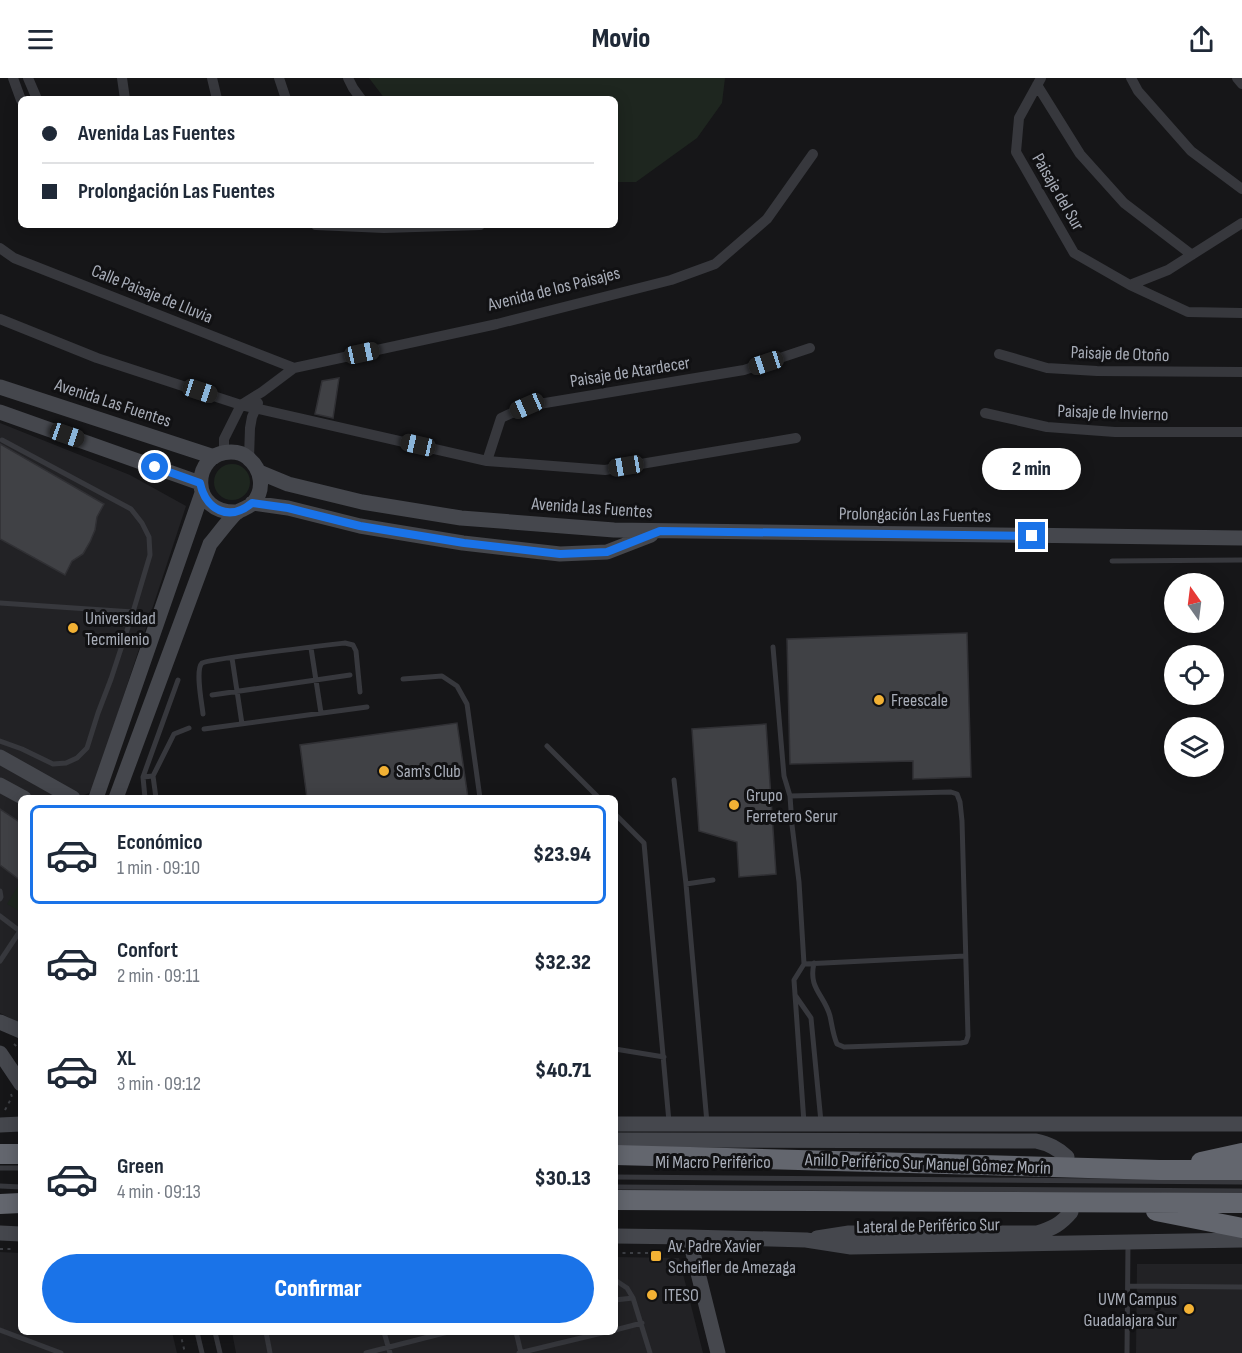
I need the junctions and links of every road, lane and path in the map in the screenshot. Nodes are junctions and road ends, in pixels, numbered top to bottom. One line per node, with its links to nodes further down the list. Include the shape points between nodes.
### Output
1 (13, 78): 11 (street)
2 (28, 78): 12 (street)
3 (122, 78): 13 (street)
4 (212, 78): 14 (street)
5 (279, 78): 15 (street)
6 (348, 78): 16 (street)
7 (1131, 78): 18 (street, via 1191,152)
8 (1237, 78): 10 (street)
9 (1039, 82): 21 (street, via 1080,154 1124,203); 22 (street, Paisaje del Sur, via 1019,118 1016,152 1074,253)
10 (1242, 84)
11 (20, 96)
12 (36, 96)
13 (125, 96)
14 (216, 96)
15 (285, 96)
16 (359, 96)
17 (813, 154): 27 (street, Avenida de los Paisajes, via 767,219 715,264 671,280 509,321)
18 (1242, 189)
19 (1242, 223): 21 (street)
20 (0, 248): 27 (street, Calle Paisaje de Lluvia, via 14,258)
21 (1192, 255): 22 (street, via 1168,270)
22 (1130, 285): 23 (street, Paisaje del Sur, via 1188,312)
23 (1242, 313)
24 (0, 319): 31 (street, via 97,358)
25 (810, 348): 40 (street, Paisaje de Atardecer, via 744,370 527,406 501,418)
26 (999, 354): 28 (street, Paisaje de Otoño, via 1047,368)
27 (294, 368): 30 (street, Avenida de los Paisajes)
28 (1242, 372)
29 (0, 387): 38 (street, Avenida Las Fuentes)
30 (262, 392): 31 (street, Avenida de los Paisajes); 32 (street)
31 (241, 405): 32 (street); 38 (street)
32 (256, 408): 39 (street, via 250,428); 40 (street)
33 (0, 412): 42 (street)
34 (985, 413): 35 (street, Paisaje de Invierno, via 1047,427 1115,432)
35 (1242, 432)
36 (796, 438): 40 (street, via 605,470)
37 (2, 440): 50 (lane, via 131,509 142,523 149,537 150,555)
38 (219, 455): 39 (street, via 233,452); 42 (street, via 204,467)
39 (249, 458): 41 (street)
40 (487, 461)
41 (259, 472): 43 (street, via 259,494); 45 (street, Avenida Las Fuentes, via 288,484 362,502 461,518)
42 (201, 488): 44 (street, via 213,507); 76 (street)
43 (252, 503): 44 (street); 45 (street, Avenida Las Fuentes, via 360,526 560,554 607,552)
44 (237, 512): 77 (street, via 210,544)
45 (660, 531): 46 (street, Prolongación Las Fuentes)
46 (1242, 538)
47 (1242, 560): 48 (lane)
48 (1112, 561)
49 (0, 603): 50 (lane)
50 (133, 612): 67 (lane, via 87,748 77,758 54,764)
51 (773, 647): 82 (lane, via 784,776)
52 (311, 648): 53 (lane); 57 (lane); 59 (lane, via 353,645)
53 (232, 658): 58 (lane); 63 (lane, via 207,661 198,670)
54 (350, 675): 57 (lane)
55 (403, 679): 80 (lane, via 442,676 457,687 467,704)
56 (178, 680): 71 (lane)
57 (316, 680): 58 (lane); 62 (lane)
58 (237, 691): 60 (lane); 64 (lane)
59 (360, 692)
60 (212, 695)
61 (367, 706): 62 (lane)
62 (321, 713): 64 (lane)
63 (203, 714)
64 (242, 724): 66 (lane)
65 (189, 728): 70 (lane, via 174,734)
66 (204, 729)
67 (0, 741)
68 (547, 746): 81 (lane)
69 (0, 757): 75 (street)
70 (153, 776): 71 (lane); 79 (lane)
71 (143, 777): 78 (lane)
72 (674, 780): 85 (lane)
73 (0, 785): 74 (street)
74 (18, 795)
75 (68, 795)
76 (97, 795)
77 (117, 795)
78 (145, 795)
79 (156, 795)
80 (480, 795)
81 (596, 795)
82 (790, 796): 91 (lane, via 957,794 962,821); 94 (lane)
83 (618, 817): 100 (lane, via 644,843)
84 (713, 880): 85 (lane)
85 (686, 884): 109 (lane)
86 (0, 891): 87 (lane)
87 (0, 899)
88 (0, 916): 89 (lane)
89 (18, 930)
90 (18, 935): 92 (lane)
91 (965, 956): 93 (lane); 93 (lane, via 968,1036 961,1043 844,1047 837,1044 827,1010 812,980)
92 (0, 961)
93 (814, 963): 94 (lane)
94 (804, 964): 95 (lane, via 794,980)
95 (794, 994): 105 (lane); 106 (lane, via 811,1018)
96 (0, 1022): 97 (street)
97 (18, 1030)
98 (618, 1050): 100 (lane)
99 (0, 1053): 101 (street)
100 (664, 1058): 104 (lane)
101 (18, 1078)
102 (18, 1124): 108 (street)
103 (618, 1124): 104 (street)
104 (670, 1124): 109 (street)
105 (804, 1124): 106 (street); 109 (street)
106 (821, 1124): 107 (street)
107 (1242, 1124)
108 (0, 1125)
109 (707, 1125)
110 (618, 1140): 115 (street, via 1035,1141 1049,1144)
111 (1242, 1153): 118 (highway)
112 (0, 1154): 113 (highway)
113 (18, 1154)
114 (618, 1155): 118 (highway, Anillo Periférico Sur Manuel Gómez Morín)
115 (1067, 1157)
116 (0, 1168): 117 (lane)
117 (18, 1168)
118 (1160, 1170): 119 (highway, Anillo Periférico Sur Manuel Gómez Morín)
119 (1242, 1170)
120 (618, 1177): 121 (lane, Mi Macro Periférico)
121 (1242, 1182)
122 (0, 1186): 123 (lane)
123 (18, 1187)
124 (618, 1187): 125 (lane, Mi Macro Periférico)
125 (1242, 1191)
126 (0, 1198): 127 (highway)
127 (18, 1198)
128 (618, 1200): 129 (highway, Anillo Periférico Sur Manuel Gómez Morín)
129 (1109, 1202): 131 (highway, Anillo Periférico Sur Manuel Gómez Morín); 135 (highway)
130 (18, 1203): 132 (highway)
131 (1242, 1203)
132 (0, 1204)
133 (1071, 1212): 140 (street, via 1063,1223 1037,1233 849,1233)
134 (18, 1228): 136 (lane)
135 (1242, 1228)
136 (0, 1233): 137 (street)
137 (18, 1234)
138 (618, 1236): 139 (street, Lateral de Periférico Sur)
139 (689, 1237): 140 (street, Lateral de Periférico Sur); 144 (street)
140 (806, 1240): 142 (street, Lateral de Periférico Sur, via 851,1247)
141 (1242, 1240): 142 (street, Lateral de Periférico Sur)
142 (1128, 1243): 146 (lane)
143 (618, 1253): 144 (path)
144 (693, 1254): 170 (street)
145 (618, 1282): 148 (lane)
146 (1128, 1286): 147 (lane); 171 (lane)
147 (1242, 1287)
148 (633, 1298): 149 (lane); 150 (lane)
149 (618, 1300)
150 (642, 1323): 151 (lane); 169 (lane)
151 (618, 1329)
152 (0, 1330): 162 (lane)
153 (181, 1335): 163 (path)
154 (198, 1335): 164 (lane)
155 (216, 1335): 165 (lane)
156 (267, 1335): 166 (lane)
157 (385, 1335): 161 (lane)
158 (438, 1335): 161 (lane)
159 (517, 1335): 168 (lane)
160 (594, 1335): 168 (lane)
161 (389, 1350): 167 (lane)
162 (61, 1353)
163 (185, 1353)
164 (202, 1353)
165 (221, 1353)
166 (270, 1353)
167 (366, 1353)
168 (520, 1353)
169 (650, 1353)
170 (718, 1353)
171 (1127, 1353)

